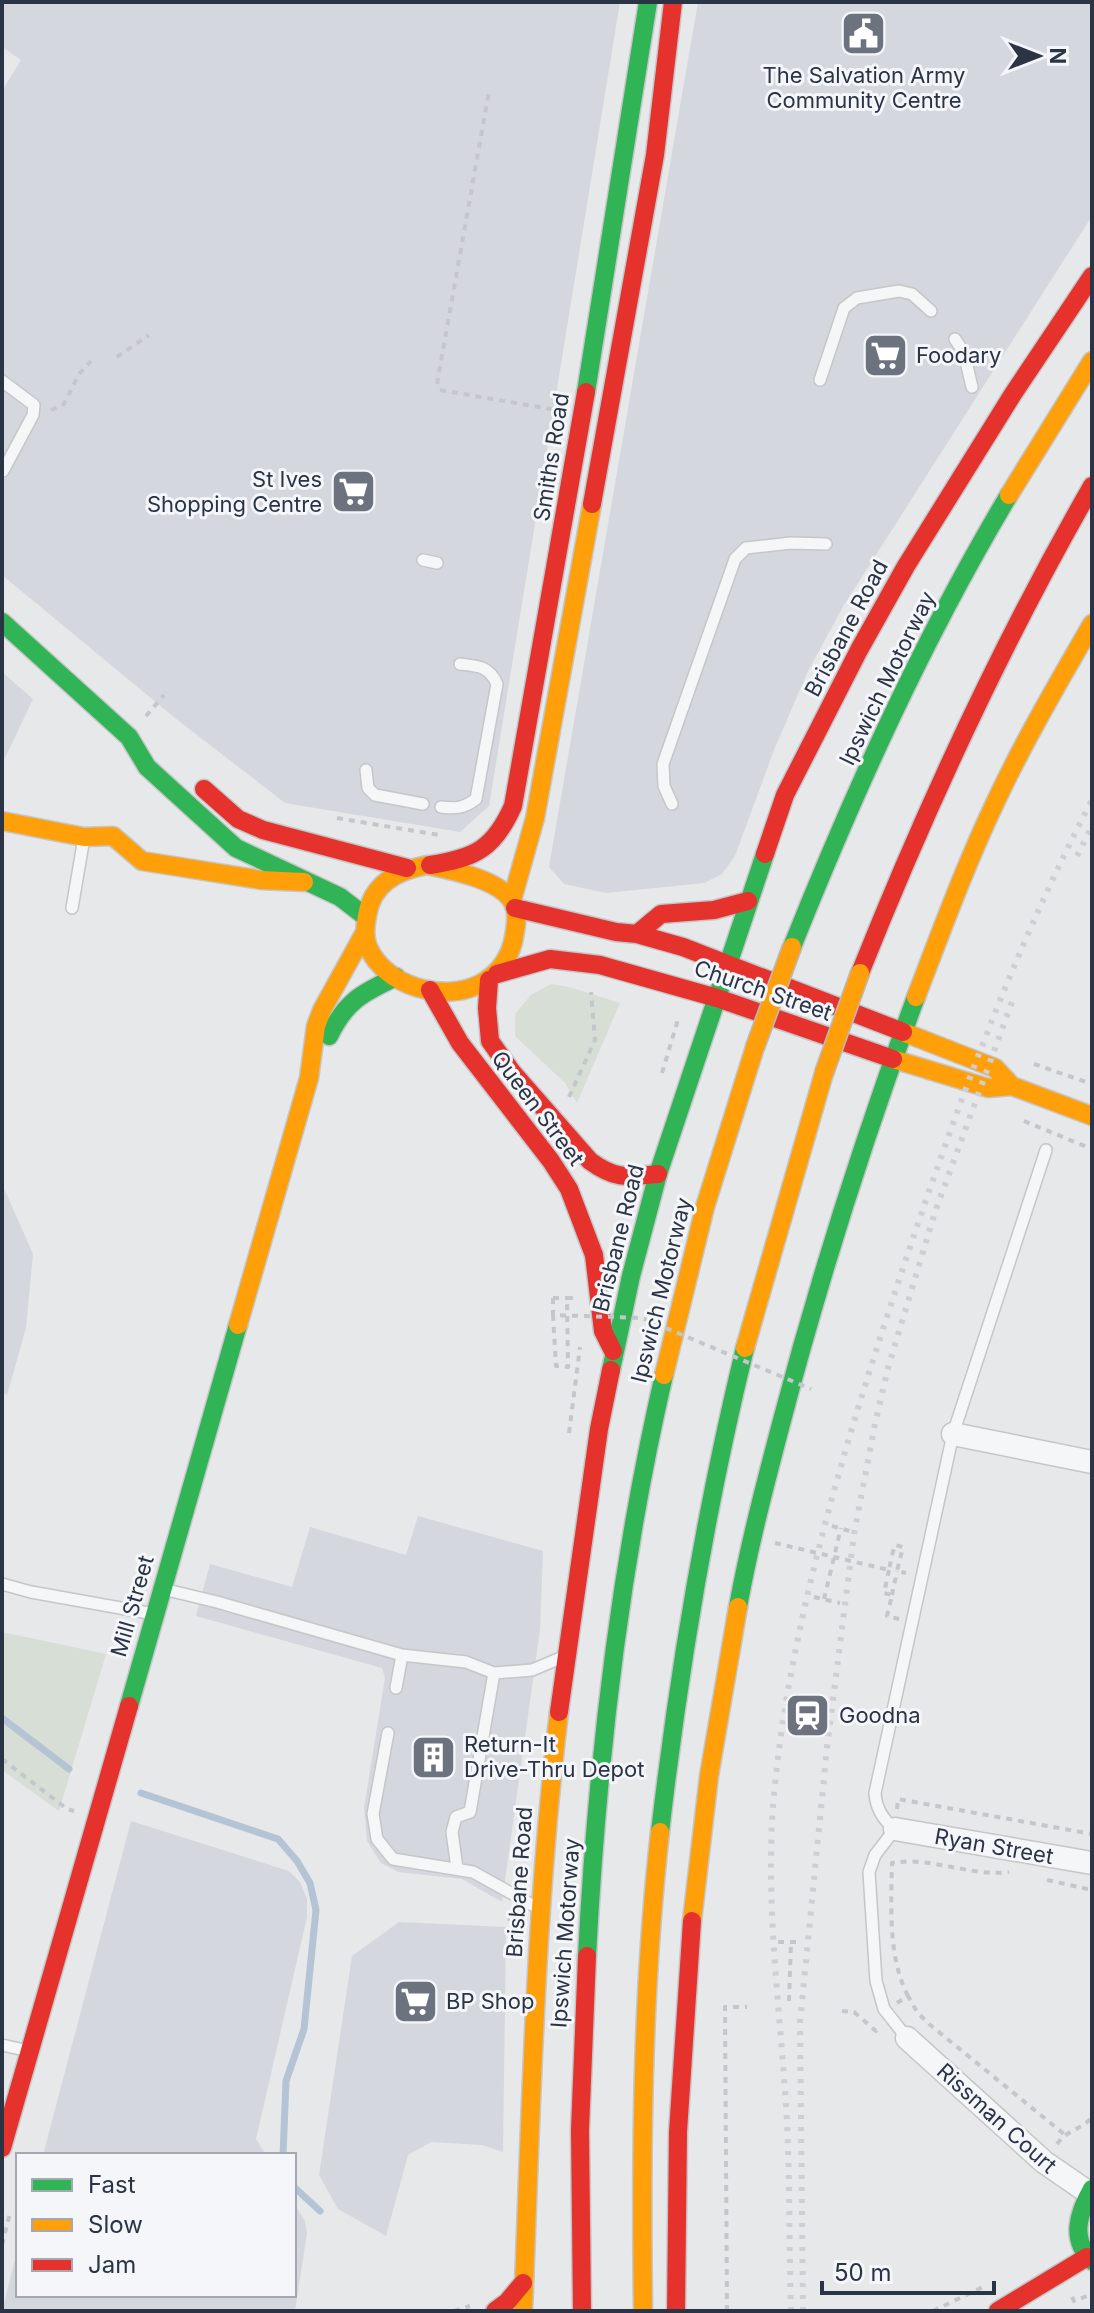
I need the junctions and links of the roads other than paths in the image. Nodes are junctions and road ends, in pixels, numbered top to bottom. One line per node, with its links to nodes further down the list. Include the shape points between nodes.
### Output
1 (648, 2): 12 (main road, Smiths Road)
2 (673, 2): 13 (main road, via 655,155)
3 (1092, 276): 32 (main road, Brisbane Road, via 959,479 859,650 785,795)
4 (931, 311): 7 (lane, via 912,294 899,291 857,298 844,308)
5 (955, 339): 9 (lane)
6 (1092, 361): 73 (main road, Ipswich Motorway, bridge, via 1053,420 920,660 851,807 755,1047 705,1206 636,1516 596,1823 580,2099)
7 (820, 380)
8 (2, 381): 10 (lane, via 34,405)
9 (972, 387)
10 (3, 471)
11 (1092, 486): 74 (main road, bridge, via 954,748 860,973 824,1073 736,1381 714,1481 664,1789 647,1989)
12 (567, 509): 13 (lane); 29 (main road, Smiths Road, via 507,823 478,855)
13 (591, 513): 33 (main road)
14 (826, 544): 25 (lane, via 746,548 735,559 663,764)
15 (423, 560): 16 (lane)
16 (437, 563)
17 (2, 622): 20 (main road)
18 (1092, 624): 42 (main road, via 986,822)
19 (460, 664): 26 (lane, via 483,666 497,684 476,799 456,809)
20 (129, 737): 21 (main road); 31 (main road, via 147,767 236,848)
21 (159, 750)
22 (366, 770): 24 (lane, via 368,788 375,795)
23 (185, 773): 30 (main road, via 238,819 263,830)
24 (423, 804)
25 (672, 804)
26 (441, 807)
27 (2, 821): 28 (main road)
28 (84, 837): 31 (main road, via 113,836 142,861 261,880); 34 (lane)
29 (427, 865): 30 (main road); 33 (main road, via 474,878)
30 (407, 868): 35 (main road, via 374,891)
31 (311, 882): 35 (main road, via 348,902)
32 (748, 901): 36 (main road, via 661,914); 37 (main road, Brisbane Road)
33 (514, 904): 36 (main road, Church Street); 39 (main road, via 514,939)
34 (72, 908)
35 (365, 924): 38 (main road, via 368,947); 44 (main road, Mill Street, via 316,1026)
36 (637, 934): 37 (main road, Church Street)
37 (728, 967): 41 (main road, Brisbane Road); 42 (main road, Church Street)
38 (396, 977): 40 (main road); 44 (main road, Mill Street, via 348,1002)
39 (493, 977): 40 (main road, via 458,993); 41 (main road, Church Street, via 550,959 578,961); 48 (main road, Queen Street, via 487,1008 490,1041 512,1072 602,1170 626,1179)
40 (430, 990): 49 (main road, Queen Street, via 460,1043 569,1189 594,1255 603,1331)
41 (717, 998): 43 (main road, Church Street); 48 (main road, Brisbane Road)
42 (903, 1032): 43 (main road); 45 (main road, Church Street, via 995,1068)
43 (893, 1059): 45 (main road, Church Street, via 988,1088); 75 (main road, via 829,1248 777,1437 728,1660 699,1864 679,2085)
44 (309, 1078): 53 (main road, Mill Street)
45 (1012, 1086): 46 (main road, Church Street)
46 (1092, 1116)
47 (1046, 1150): 50 (lane)
48 (658, 1174): 49 (main road, Brisbane Road)
49 (614, 1352): 56 (main road, Brisbane Road)
50 (953, 1434): 51 (street); 60 (lane, via 875,1793 880,1813)
51 (1092, 1462)
52 (2, 1584): 54 (lane)
53 (162, 1589): 54 (main road, Mill Street); 55 (lane)
54 (155, 1614): 66 (main road, Mill Street)
55 (402, 1655): 57 (lane, via 466,1662); 58 (lane)
56 (566, 1655): 57 (lane, via 532,1670); 63 (main road, Brisbane Road)
57 (494, 1673): 62 (lane, via 470,1812 456,1817 452,1832)
58 (396, 1688)
59 (388, 1733): 62 (lane, via 373,1814 377,1839 393,1859)
60 (895, 1829): 61 (street, Ryan Street); 64 (lane, via 869,1872 876,1981 884,2009)
61 (1092, 1863)
62 (457, 1868): 63 (lane)
63 (540, 1909): 70 (main road, Brisbane Road)
64 (907, 2038): 68 (street, Rissman Court, via 1044,2162)
65 (2, 2045): 66 (lane)
66 (30, 2051): 67 (main road, Mill Street)
67 (2, 2148)
68 (1091, 2191): 69 (main road, via 1077,2228)
69 (1089, 2259): 76 (main road)
70 (523, 2283): 71 (main road); 72 (main road, Brisbane Road)
71 (495, 2311)
72 (523, 2311)
73 (582, 2311)
74 (643, 2311)
75 (676, 2311)
76 (998, 2311)

